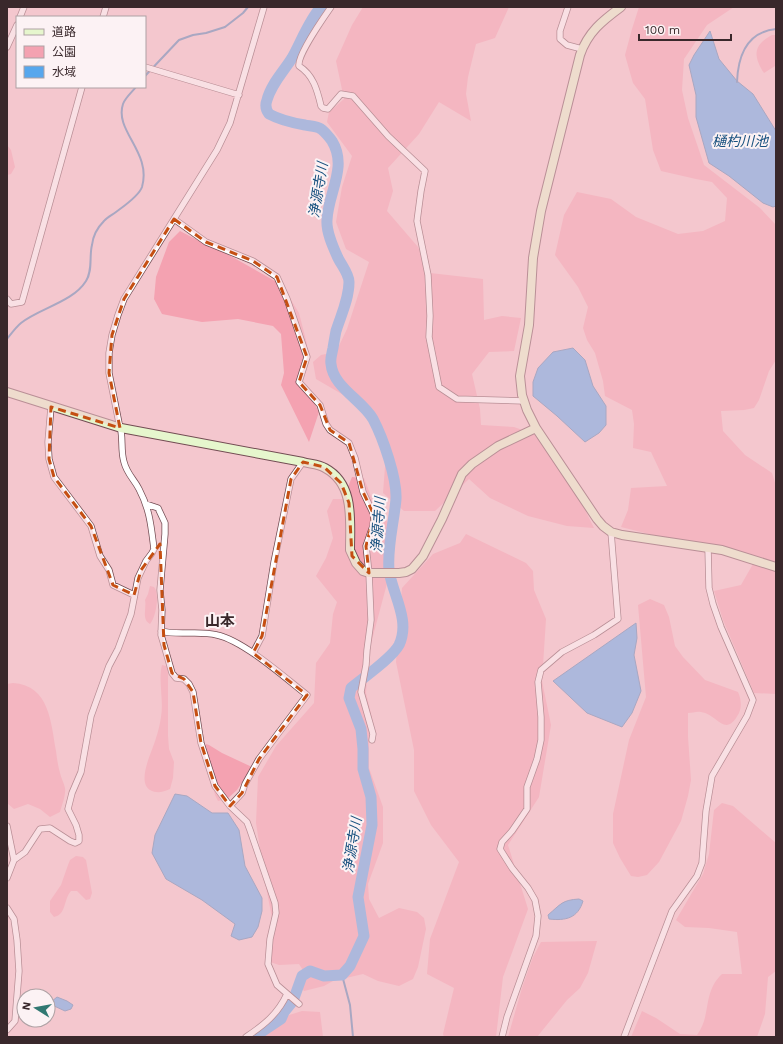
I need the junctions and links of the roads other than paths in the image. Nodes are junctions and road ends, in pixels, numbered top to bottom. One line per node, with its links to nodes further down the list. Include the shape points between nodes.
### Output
1 (264, 7): 10 (street)
2 (331, 7): 14 (street, via 298,63 314,81 320,106 328,109 341,94 353,96 388,136 425,171 417,221 428,275 429,337 439,387 457,399)
3 (568, 7): 7 (street, via 560,39 567,45)
4 (621, 7): 7 (street, via 600,22)
5 (16, 29): 6 (street)
6 (7, 47)
7 (582, 49): 14 (street, via 541,212 533,258 529,324 520,376)
8 (146, 67): 10 (street)
9 (82, 88): 12 (street, via 22,302 11,304)
10 (239, 95): 11 (street, via 230,123 217,150)
11 (174, 219): 16 (street, via 124,299 112,335 109,373); 23 (street, via 206,242 254,261 277,277 307,357 299,382 320,405 330,430 349,443 363,492 374,515 366,546)
12 (7, 298)
13 (7, 392): 15 (street)
14 (524, 401): 17 (street)
15 (51, 407): 16 (street); 24 (street, via 48,459 54,477 91,526 100,556 109,570 113,585)
16 (121, 428): 18 (street); 19 (street, via 128,475 138,487)
17 (536, 428): 20 (street, via 590,510); 23 (street, via 498,446 462,474 423,556 412,569 399,573)
18 (303, 462): 23 (street, via 324,467 341,483 349,504 352,556 363,571); 26 (street, via 291,479 262,636)
19 (146, 504): 24 (street, via 154,549 141,570); 25 (street, via 158,508 165,523 160,590)
20 (611, 532): 21 (street); 37 (street, via 618,619 562,652 541,670 538,682 541,740 527,787 527,809 502,842 500,849 535,900 538,916 536,936)
21 (708, 548): 22 (street); 38 (street, via 709,588 713,604 753,700 747,716 712,776 702,863 697,876 672,911)
22 (776, 567)
23 (372, 574): 27 (street, via 371,620 361,692 373,734)
24 (134, 595): 30 (street, via 131,614 91,716 81,772 68,809 76,825 79,841 70,841 54,830 40,829 25,852)
25 (161, 631): 26 (street, via 216,634 229,638); 28 (street, via 172,673 176,678 184,679 193,692 201,743 215,786)
26 (253, 653): 28 (street, via 307,695 259,759 242,793)
27 (372, 740)
28 (230, 806): 33 (street, via 248,826 275,903 276,914 268,964 277,985)
29 (7, 826): 30 (street)
30 (14, 860): 31 (street)
31 (7, 878)
32 (7, 908): 35 (street, via 14,919 19,970 15,1021)
33 (286, 994): 34 (street); 36 (street, via 279,1008 264,1026)
34 (299, 1004)
35 (7, 1030)
36 (246, 1037)
37 (502, 1037)
38 (624, 1037)

